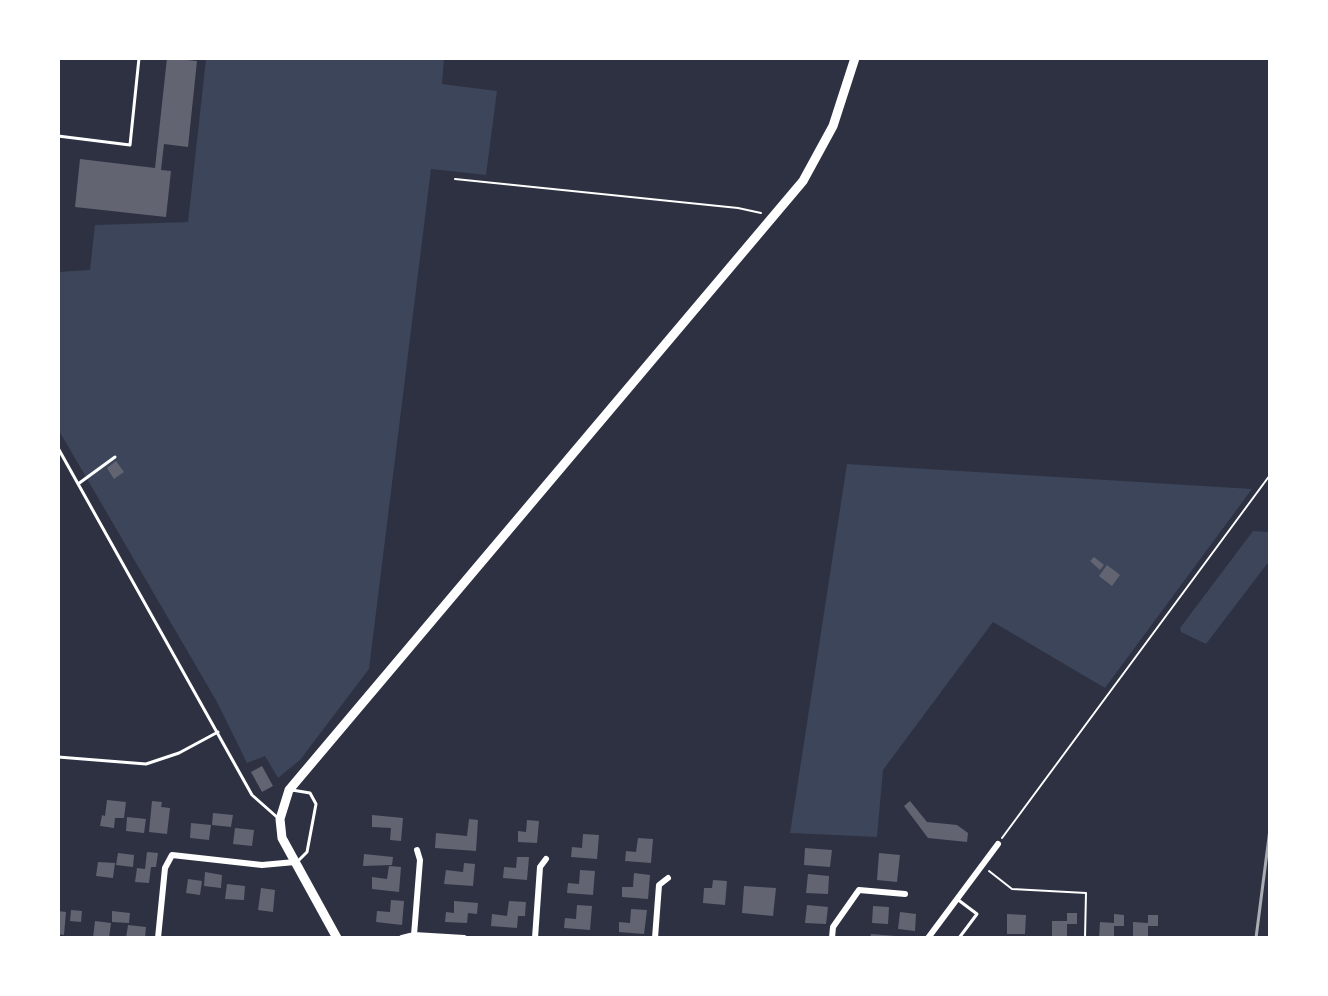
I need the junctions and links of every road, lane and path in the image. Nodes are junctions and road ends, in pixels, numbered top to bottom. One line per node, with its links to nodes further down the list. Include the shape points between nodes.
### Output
1 (139, 58): 3 (lane, via 130,145)
2 (855, 58): 5 (main road, via 817,158)
3 (58, 136)
4 (455, 179): 5 (path, via 738,208)
5 (773, 218): 12 (main road)
6 (58, 448): 9 (lane)
7 (115, 457): 9 (lane)
8 (1270, 475): 14 (path)
9 (78, 484): 10 (lane)
10 (218, 732): 11 (lane, via 146,764); 13 (lane, via 252,795)
11 (58, 757)
12 (289, 790): 13 (main road); 17 (lane, via 310,793 316,804 307,852)
13 (280, 819): 17 (main road, via 282,838)
14 (998, 844): 18 (street)
15 (417, 850): 23 (street)
16 (546, 859): 28 (street, via 540,867)
17 (295, 862): 24 (street, via 262,865 172,855 165,868); 25 (main road)
18 (982, 865): 21 (street); 33 (path, via 1012,889 1086,893)
19 (668, 878): 29 (street, via 659,885)
20 (905, 894): 30 (street, via 859,890 833,927)
21 (957, 899): 31 (street); 32 (lane, via 977,914)
22 (1270, 929): 34 (path)
23 (414, 935): 26 (street); 27 (street)
24 (158, 938)
25 (337, 938)
26 (402, 938)
27 (464, 938)
28 (535, 938)
29 (655, 938)
30 (832, 938)
31 (928, 938)
32 (959, 938)
33 (1085, 938)
34 (1269, 938)

